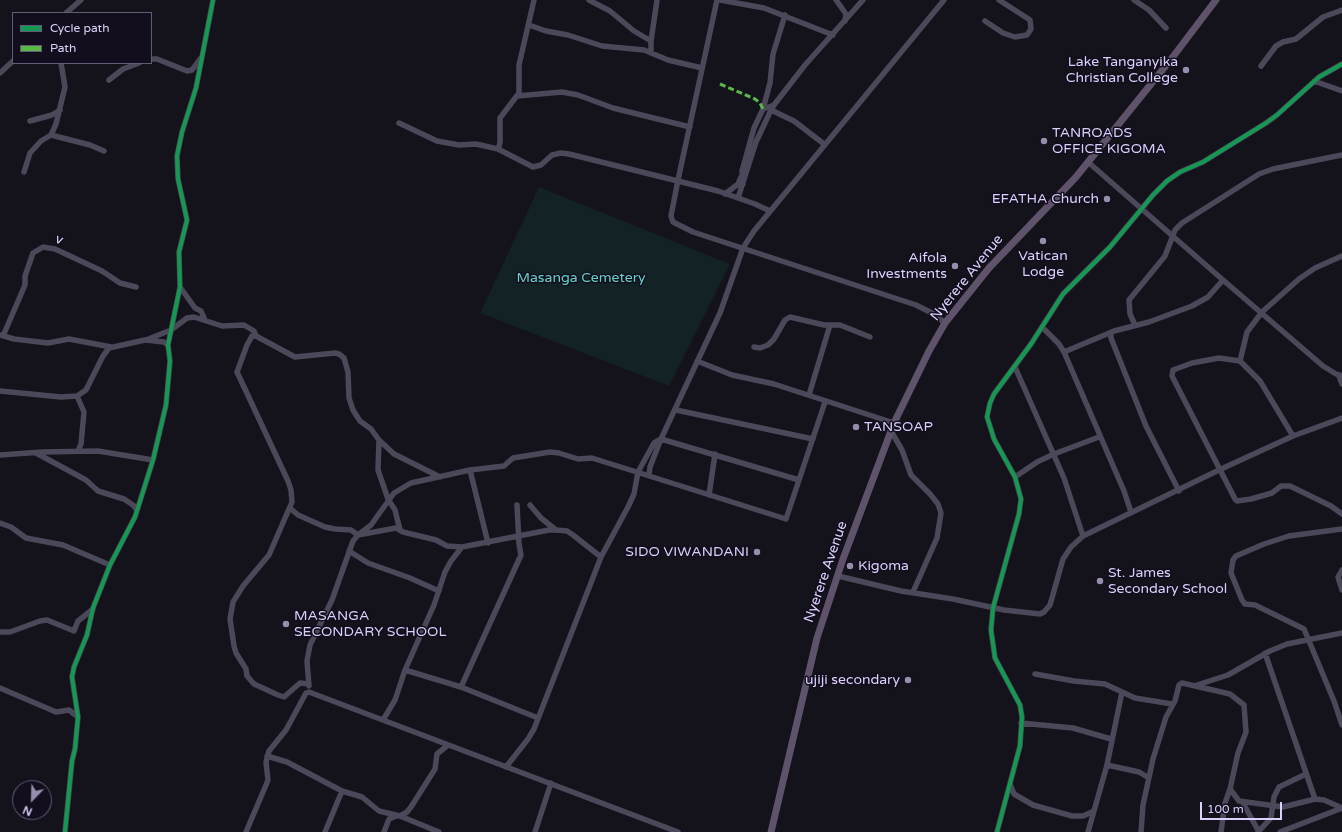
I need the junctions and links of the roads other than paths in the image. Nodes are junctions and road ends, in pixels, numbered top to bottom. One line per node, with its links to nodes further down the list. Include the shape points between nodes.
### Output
1 (81, 0): 14 (street)
2 (214, 0): 23 (street)
3 (534, 0): 18 (street)
4 (589, 0): 21 (street, via 610,11)
5 (657, 0): 21 (street)
6 (718, 0): 15 (street, via 764,8); 30 (street)
7 (836, 0): 17 (street, via 846,14)
8 (863, 0): 17 (street)
9 (944, 0): 45 (street)
10 (999, 0): 16 (street, via 1030,20 1031,29 1027,35 1015,37 1003,33)
11 (1134, 0): 19 (street, via 1149,10)
12 (1216, 0): 49 (main road, Nyerere Avenue)
13 (1342, 10): 29 (street, via 1322,17 1296,39 1276,46)
14 (67, 12)
15 (785, 15): 20 (street); 37 (street, via 773,54 770,83)
16 (985, 21)
17 (845, 22): 20 (street)
18 (529, 25): 22 (street, via 602,46 635,48); 35 (street, via 519,65)
19 (1166, 28)
20 (833, 35): 36 (street, via 805,65)
21 (651, 41): 22 (street)
22 (651, 52): 30 (street, via 668,60)
23 (201, 57): 24 (street, via 192,70 187,71); 63 (street, via 196,88 177,156 178,179 187,220 179,252)
24 (152, 59)
25 (12, 62): 31 (street)
26 (61, 64): 38 (street, via 65,87)
27 (135, 64): 32 (street)
28 (1342, 64): 33 (street)
29 (1261, 66)
30 (702, 68): 42 (street)
31 (0, 73)
32 (108, 80)
33 (1314, 81): 34 (street); 56 (street, via 1277,116 1167,181)
34 (1342, 91)
35 (517, 96): 42 (street, via 562,92); 46 (street, via 502,112)
36 (773, 107): 37 (street); 45 (street); 53 (street, via 756,142)
37 (763, 109): 51 (street, via 754,128)
38 (61, 110): 39 (street); 41 (street)
39 (30, 121)
40 (398, 123): 46 (street, via 437,141 459,145 476,144)
41 (56, 124): 43 (street); 44 (street)
42 (690, 127): 52 (street)
43 (51, 135): 44 (street); 50 (street, via 33,149)
44 (61, 138): 47 (street)
45 (824, 144): 57 (street)
46 (498, 149): 52 (street, via 533,167 541,165 552,155 561,153)
47 (104, 151)
48 (1342, 155): 58 (street, via 1273,169 1250,178 1190,216 1175,230)
49 (1088, 162): 56 (street); 66 (main road, Nyerere Avenue, via 989,268)
50 (24, 172)
51 (742, 175): 53 (street); 54 (street, via 738,184)
52 (678, 180): 54 (street); 59 (street, via 671,216 673,222 688,230)
53 (742, 184): 55 (street)
54 (725, 194): 55 (street)
55 (738, 198): 57 (street)
56 (1141, 210): 58 (street); 69 (street, via 1110,247 1063,294)
57 (770, 212): 59 (street)
58 (1173, 237): 61 (street); 68 (street, via 1165,256 1129,300 1130,314)
59 (743, 248): 66 (street, via 916,305); 80 (street, via 720,313)
60 (1342, 256): 64 (street, via 1315,268 1299,279)
61 (1222, 280): 64 (street); 68 (street, via 1201,301)
62 (136, 287): 72 (street, v, via 120,283 102,271 55,249 43,247 33,253 26,272 25,286)
63 (180, 287): 65 (street, via 195,308 201,311); 70 (street)
64 (1262, 312): 81 (street, via 1247,332); 83 (street, via 1323,366)
65 (205, 320): 70 (street, via 186,318); 73 (street, via 222,326 244,325 254,331)
66 (945, 323): 91 (main road, Nyerere Avenue, via 917,372)
67 (830, 325): 74 (street, via 840,325); 78 (street, via 787,318 768,345); 86 (street)
68 (1135, 325): 71 (street)
69 (1042, 327): 79 (street); 82 (street)
70 (171, 330): 75 (street); 76 (street)
71 (1111, 333): 79 (street); 113 (street, via 1146,426)
72 (1, 335): 77 (street, via 48,343 69,339)
73 (256, 336): 97 (street, via 296,357 330,353 342,355 346,362 349,398 353,410); 118 (street, via 250,338 237,372 288,481 291,490)
74 (870, 337)
75 (145, 340): 76 (street, via 164,342); 77 (street)
76 (168, 345): 103 (street, via 169,388)
77 (111, 347): 87 (street, via 103,356 86,390)
78 (754, 347)
79 (1064, 352): 94 (street)
80 (698, 361): 86 (street, via 732,375); 89 (street)
81 (1240, 361): 93 (street, via 1260,381); 105 (street, via 1219,358 1182,366 1172,373)
82 (1015, 368): 102 (street); 109 (street, via 994,394 987,417 994,439)
83 (1340, 376): 84 (street)
84 (1342, 384)
85 (0, 391): 87 (street, via 61,397)
86 (810, 395): 88 (street)
87 (77, 396): 98 (street, via 84,412)
88 (826, 402): 91 (street); 96 (street)
89 (676, 410): 95 (street); 96 (street)
90 (1342, 418): 93 (street)
91 (894, 423): 92 (main road, Nyerere Avenue)
92 (891, 431): 137 (main road, Nyerere Avenue); 140 (street, via 902,450 909,472 934,499 941,513 938,538)
93 (1293, 436): 105 (street)
94 (1099, 437): 102 (street); 120 (street)
95 (662, 439): 101 (street); 106 (street, via 654,443); 107 (street)
96 (813, 439): 110 (street)
97 (379, 440): 108 (street, via 394,454); 111 (street, via 378,470)
98 (78, 451): 99 (street); 103 (street)
99 (36, 452): 100 (street); 119 (street, via 86,480 98,491 124,499)
100 (0, 454)
101 (715, 454): 110 (street); 114 (street)
102 (1054, 454): 109 (street); 130 (street, via 1074,503)
103 (153, 460): 119 (street)
104 (470, 470): 106 (street, via 504,466 513,458 550,452 578,460 592,458); 108 (street); 131 (street)
105 (1219, 470): 113 (street); 122 (street, via 1232,496 1238,501 1251,500 1272,493 1281,486 1290,486)
106 (638, 472): 107 (street); 134 (street, via 634,494)
107 (649, 475): 114 (street)
108 (440, 477): 112 (street, via 420,480)
109 (1015, 477): 142 (street, via 1021,499 1020,508)
110 (799, 480): 114 (street, via 786,519)
111 (385, 486): 112 (street); 115 (street)
112 (398, 490): 115 (street)
113 (1179, 491): 120 (street)
114 (709, 494)
115 (388, 499): 126 (street, via 395,510); 128 (street, via 371,525)
116 (517, 505): 129 (street)
117 (530, 505): 127 (street, via 541,518)
118 (290, 508): 121 (street); 123 (street)
119 (137, 510): 135 (street)
120 (1131, 512): 130 (street)
121 (298, 514): 123 (street); 128 (street, via 330,528 351,530)
122 (1342, 514)
123 (286, 516): 149 (street, via 269,555 233,602 230,619 236,654 254,684 284,697 300,683)
124 (0, 523): 135 (street, via 12,527 26,538 63,545)
125 (1342, 529): 145 (street, via 1289,536 1236,556 1232,560 1231,573 1245,604 1254,605 1302,627)
126 (400, 530): 128 (street, via 396,528); 132 (street, via 436,540 447,546)
127 (557, 530): 129 (street); 134 (street, via 573,535)
128 (358, 535): 133 (street)
129 (519, 536): 131 (street); 151 (street, via 521,555)
130 (1083, 536): 142 (street, via 1071,546 1064,559 1050,605 1044,612 1036,614)
131 (488, 543): 132 (street)
132 (462, 547): 139 (street, via 451,561)
133 (349, 551): 139 (street, via 368,563); 149 (street, via 332,600 310,645 307,661)
134 (601, 557): 157 (street)
135 (110, 565): 141 (street)
136 (1342, 570): 138 (street, via 1338,576)
137 (838, 576): 140 (street); 188 (main road, Nyerere Avenue, via 810,664)
138 (1342, 590)
139 (439, 591): 147 (street)
140 (913, 592): 142 (street)
141 (94, 608): 143 (street, via 78,621 74,632 47,620 10,632); 156 (street, via 72,677)
142 (993, 608): 159 (street, via 991,638 995,658 1020,705)
143 (0, 632)
144 (1342, 633): 145 (street)
145 (1308, 640): 146 (street, via 1287,644); 160 (street)
146 (1266, 653): 150 (street, via 1228,674); 168 (street)
147 (405, 670): 151 (street); 158 (street, via 395,700)
148 (1035, 674): 154 (street, via 1104,684)
149 (309, 684): 153 (street)
150 (1195, 686): 155 (street, via 1180,683); 172 (street, via 1230,694 1244,705 1246,732 1238,753)
151 (461, 687): 157 (street)
152 (0, 688): 156 (street, via 52,711 58,713 69,710)
153 (309, 692): 158 (street); 163 (street)
154 (1122, 692): 155 (street, via 1139,699); 161 (street)
155 (1172, 704): 165 (street)
156 (78, 717): 181 (street)
157 (538, 718): 166 (street, via 528,739)
158 (383, 720): 162 (street)
159 (1021, 723): 161 (street, via 1073,728); 170 (street, via 1020,746)
160 (1342, 725)
161 (1111, 740): 164 (street)
162 (448, 745): 166 (street); 179 (street, via 437,754 434,769 411,807)
163 (267, 756): 173 (street, via 287,762); 182 (street, via 268,780)
164 (1107, 765): 167 (street); 178 (street)
165 (1152, 766): 167 (street); 169 (street)
166 (506, 768): 171 (street)
167 (1139, 772): 169 (street)
168 (1306, 774): 174 (street); 176 (street, via 1279,787)
169 (1149, 778): 191 (street)
170 (1010, 781): 178 (street, via 1014,794 1033,805 1072,816 1083,816); 189 (street)
171 (551, 783): 186 (street); 187 (street)
172 (1230, 789): 175 (street, via 1239,801); 192 (street, via 1225,803)
173 (342, 791): 179 (street, via 362,797 379,811); 183 (street)
174 (1314, 799): 176 (street, via 1283,807); 177 (street, via 1328,800)
175 (1244, 803): 176 (street); 193 (street)
176 (1273, 806): 193 (street, via 1271,818)
177 (1342, 808): 194 (street)
178 (1092, 812): 190 (street)
179 (398, 816): 180 (street); 184 (street, via 389,819)
180 (427, 830): 185 (street)
181 (65, 832)
182 (246, 832)
183 (325, 832)
184 (384, 832)
185 (439, 832)
186 (535, 832)
187 (678, 832)
188 (771, 832)
189 (997, 832)
190 (1088, 832)
191 (1140, 832)
192 (1221, 832)
193 (1258, 832)
194 (1280, 832)

